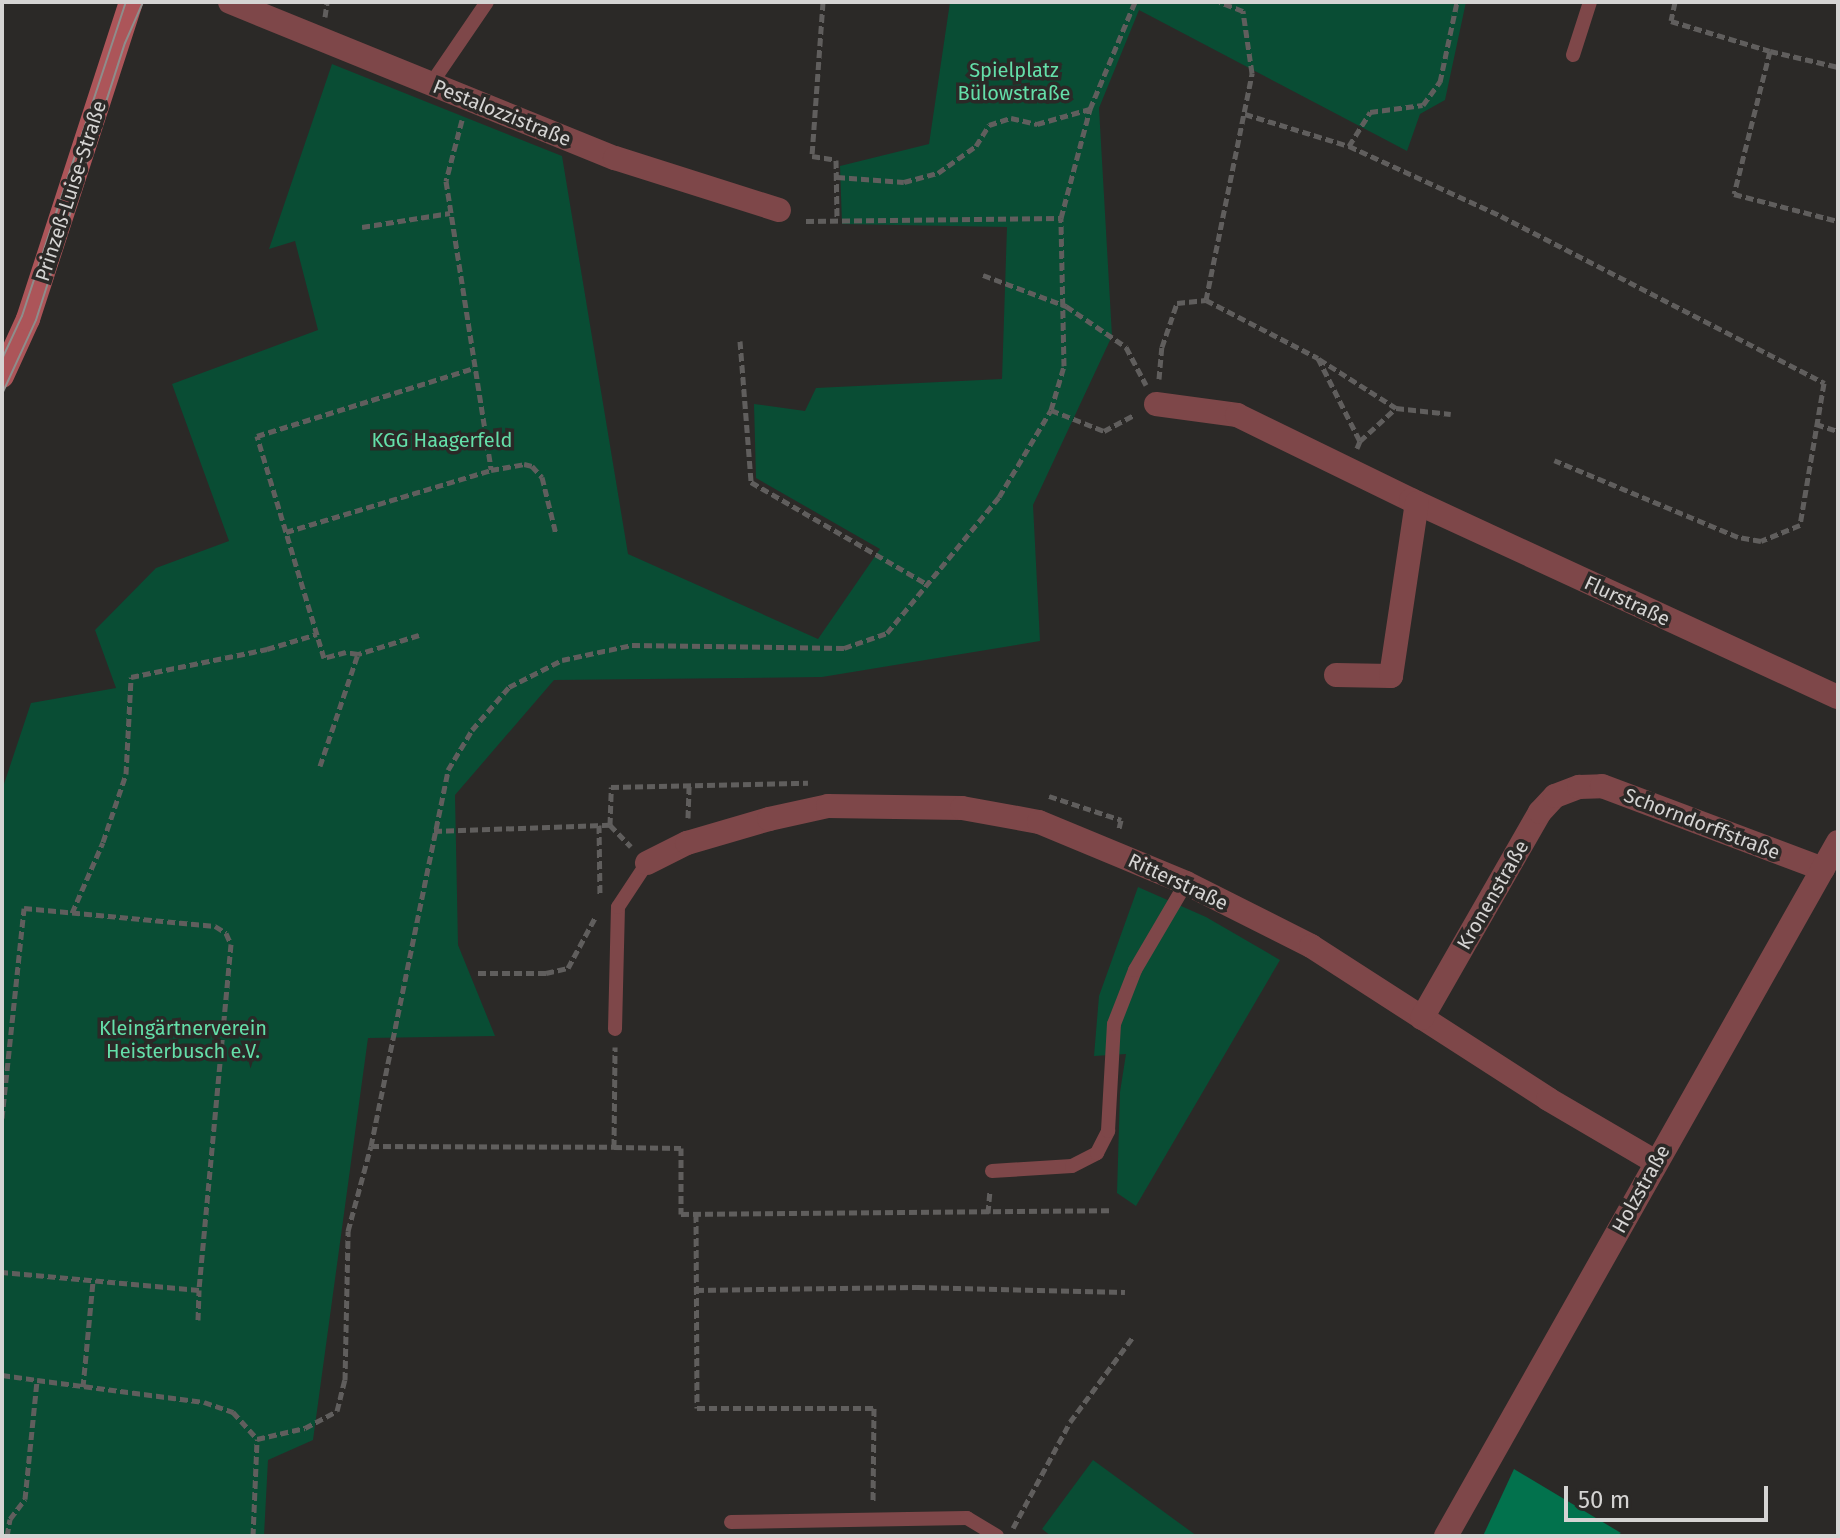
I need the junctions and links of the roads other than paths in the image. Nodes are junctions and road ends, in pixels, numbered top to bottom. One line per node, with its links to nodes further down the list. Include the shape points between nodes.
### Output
1 (131, 2): 8 (main road, Prinzeß-Luise-Straße, via 28,319)
2 (230, 2): 6 (street, Pestalozzistraße)
3 (487, 2): 6 (lane)
4 (1590, 2): 5 (lane)
5 (1573, 55)
6 (431, 84): 7 (street, Pestalozzistraße, via 615,158)
7 (779, 210)
8 (2, 376)
9 (1156, 404): 10 (street, Flurstraße, via 1237,415)
10 (1417, 503): 11 (street, via 1391,676); 12 (street, Flurstraße)
11 (1336, 675)
12 (1838, 697)
13 (1579, 787): 16 (street, Schorndorffstraße, via 1602,786); 18 (street, Kronenstraße, via 1555,796 1540,812)
14 (1838, 842): 16 (street, Holzstraße)
15 (647, 863): 17 (street, Ritterstraße, via 687,843 769,819 828,806 888,804 962,808 1039,822); 19 (lane, via 618,907)
16 (1823, 869): 20 (street, Holzstraße)
17 (1186, 883): 18 (street, Ritterstraße, via 1311,946); 21 (lane, via 1135,970 1114,1024 1108,1131 1097,1153 1072,1166)
18 (1422, 1018): 20 (street, Ritterstraße)
19 (615, 1029)
20 (1656, 1162): 24 (street, Holzstraße)
21 (992, 1171)
22 (731, 1522): 23 (lane, via 967,1518)
23 (997, 1536)
24 (1446, 1536)

